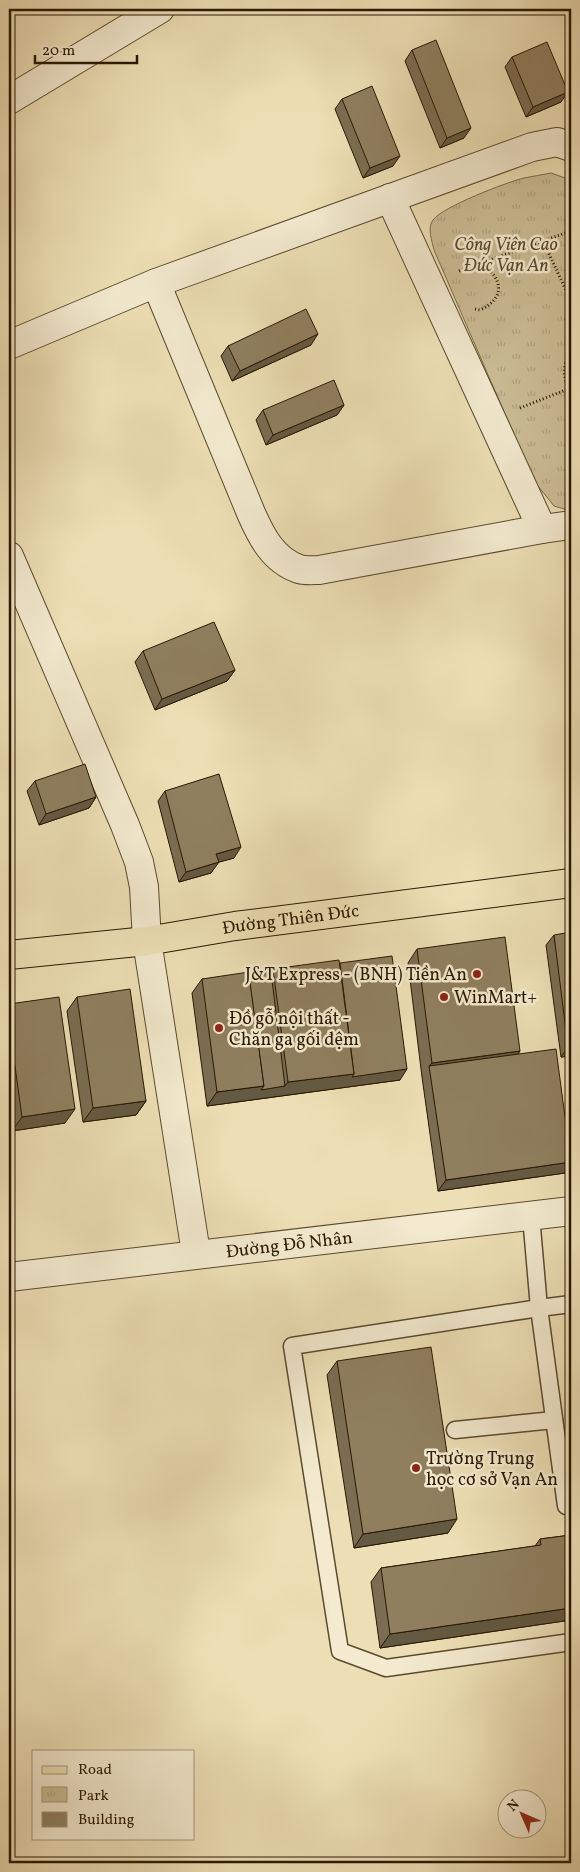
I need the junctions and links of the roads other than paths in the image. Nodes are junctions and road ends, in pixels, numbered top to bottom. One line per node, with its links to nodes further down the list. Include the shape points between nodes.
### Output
1 (160, 9): 2 (street)
2 (9, 100)
3 (571, 147): 4 (street, via 557,142 532,147)
4 (390, 198): 5 (street); 8 (street)
5 (156, 283): 6 (street); 8 (street, via 251,513 264,541 282,560 300,569 319,570)
6 (9, 345)
7 (571, 525): 8 (street)
8 (542, 529)
9 (9, 556): 11 (street, via 139,862)
10 (571, 883): 11 (main road, Đường Thiên Đức, via 235,926)
11 (147, 941): 12 (main road, Đường Thiên Đức); 15 (street)
12 (9, 955)
13 (571, 1210): 14 (street, Đường Đỗ Nhân)
14 (531, 1216): 15 (street, Đường Đỗ Nhân); 18 (lane)
15 (196, 1253): 16 (street, Đường Đỗ Nhân)
16 (9, 1277)
17 (571, 1304): 18 (lane)
18 (540, 1308): 19 (lane); 22 (lane, via 292,1346 340,1651 386,1668)
19 (554, 1420): 20 (lane); 21 (lane)
20 (455, 1430)
21 (566, 1506)
22 (571, 1642)

